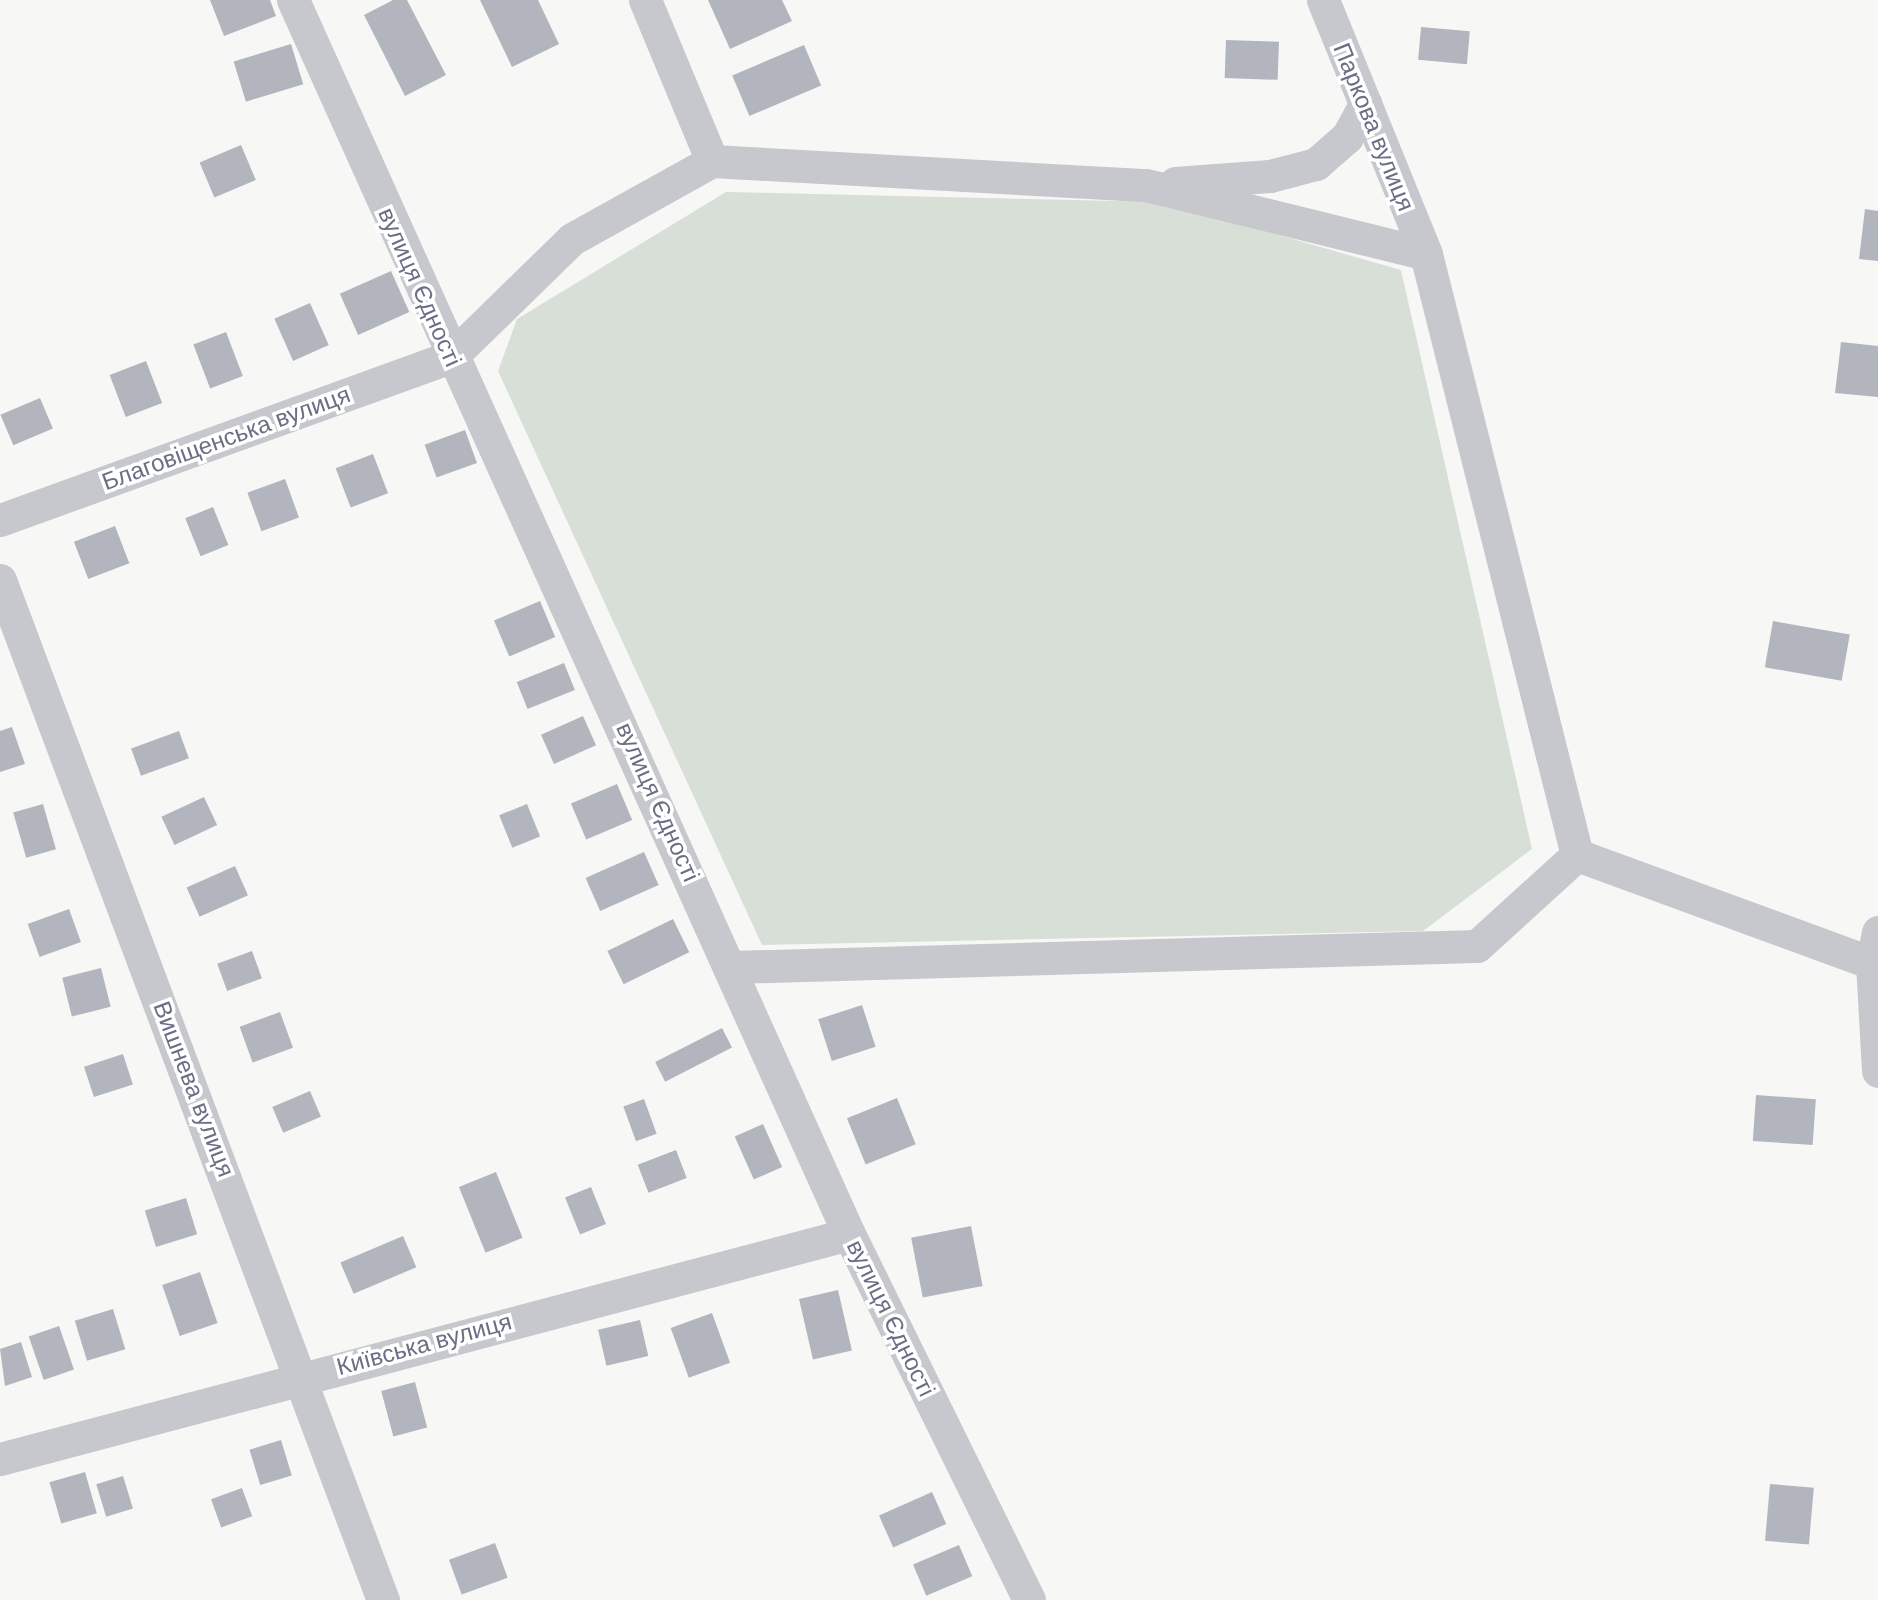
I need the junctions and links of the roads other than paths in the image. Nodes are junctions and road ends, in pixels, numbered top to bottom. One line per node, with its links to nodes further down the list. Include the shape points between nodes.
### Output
1 (293, 0): 8 (street, вулиця Єдності)
2 (645, 0): 5 (street)
3 (1323, 0): 4 (street, Паркова вулиця)
4 (1365, 104): 6 (street, via 1347,137 1316,164 1270,176); 7 (street, Паркова вулиця)
5 (712, 161): 6 (street); 8 (street, via 572,239)
6 (1146, 185): 7 (street)
7 (1426, 254): 11 (street, Паркова вулиця)
8 (451, 357): 9 (street, Благовіщенська вулиця); 13 (street, вулиця Єдності)
9 (0, 520)
10 (0, 580): 16 (street, Вишнева вулиця)
11 (1577, 855): 12 (street); 13 (street, via 1477,946)
12 (1875, 948): 14 (street)
13 (731, 967): 15 (street, вулиця Єдності)
14 (1878, 1071)
15 (849, 1234): 16 (street, Київська вулиця); 19 (street, вулиця Єдності)
16 (302, 1376): 17 (street, Київська вулиця); 18 (street, Вишнева вулиця)
17 (0, 1459)
18 (383, 1600)
19 (1029, 1600)

